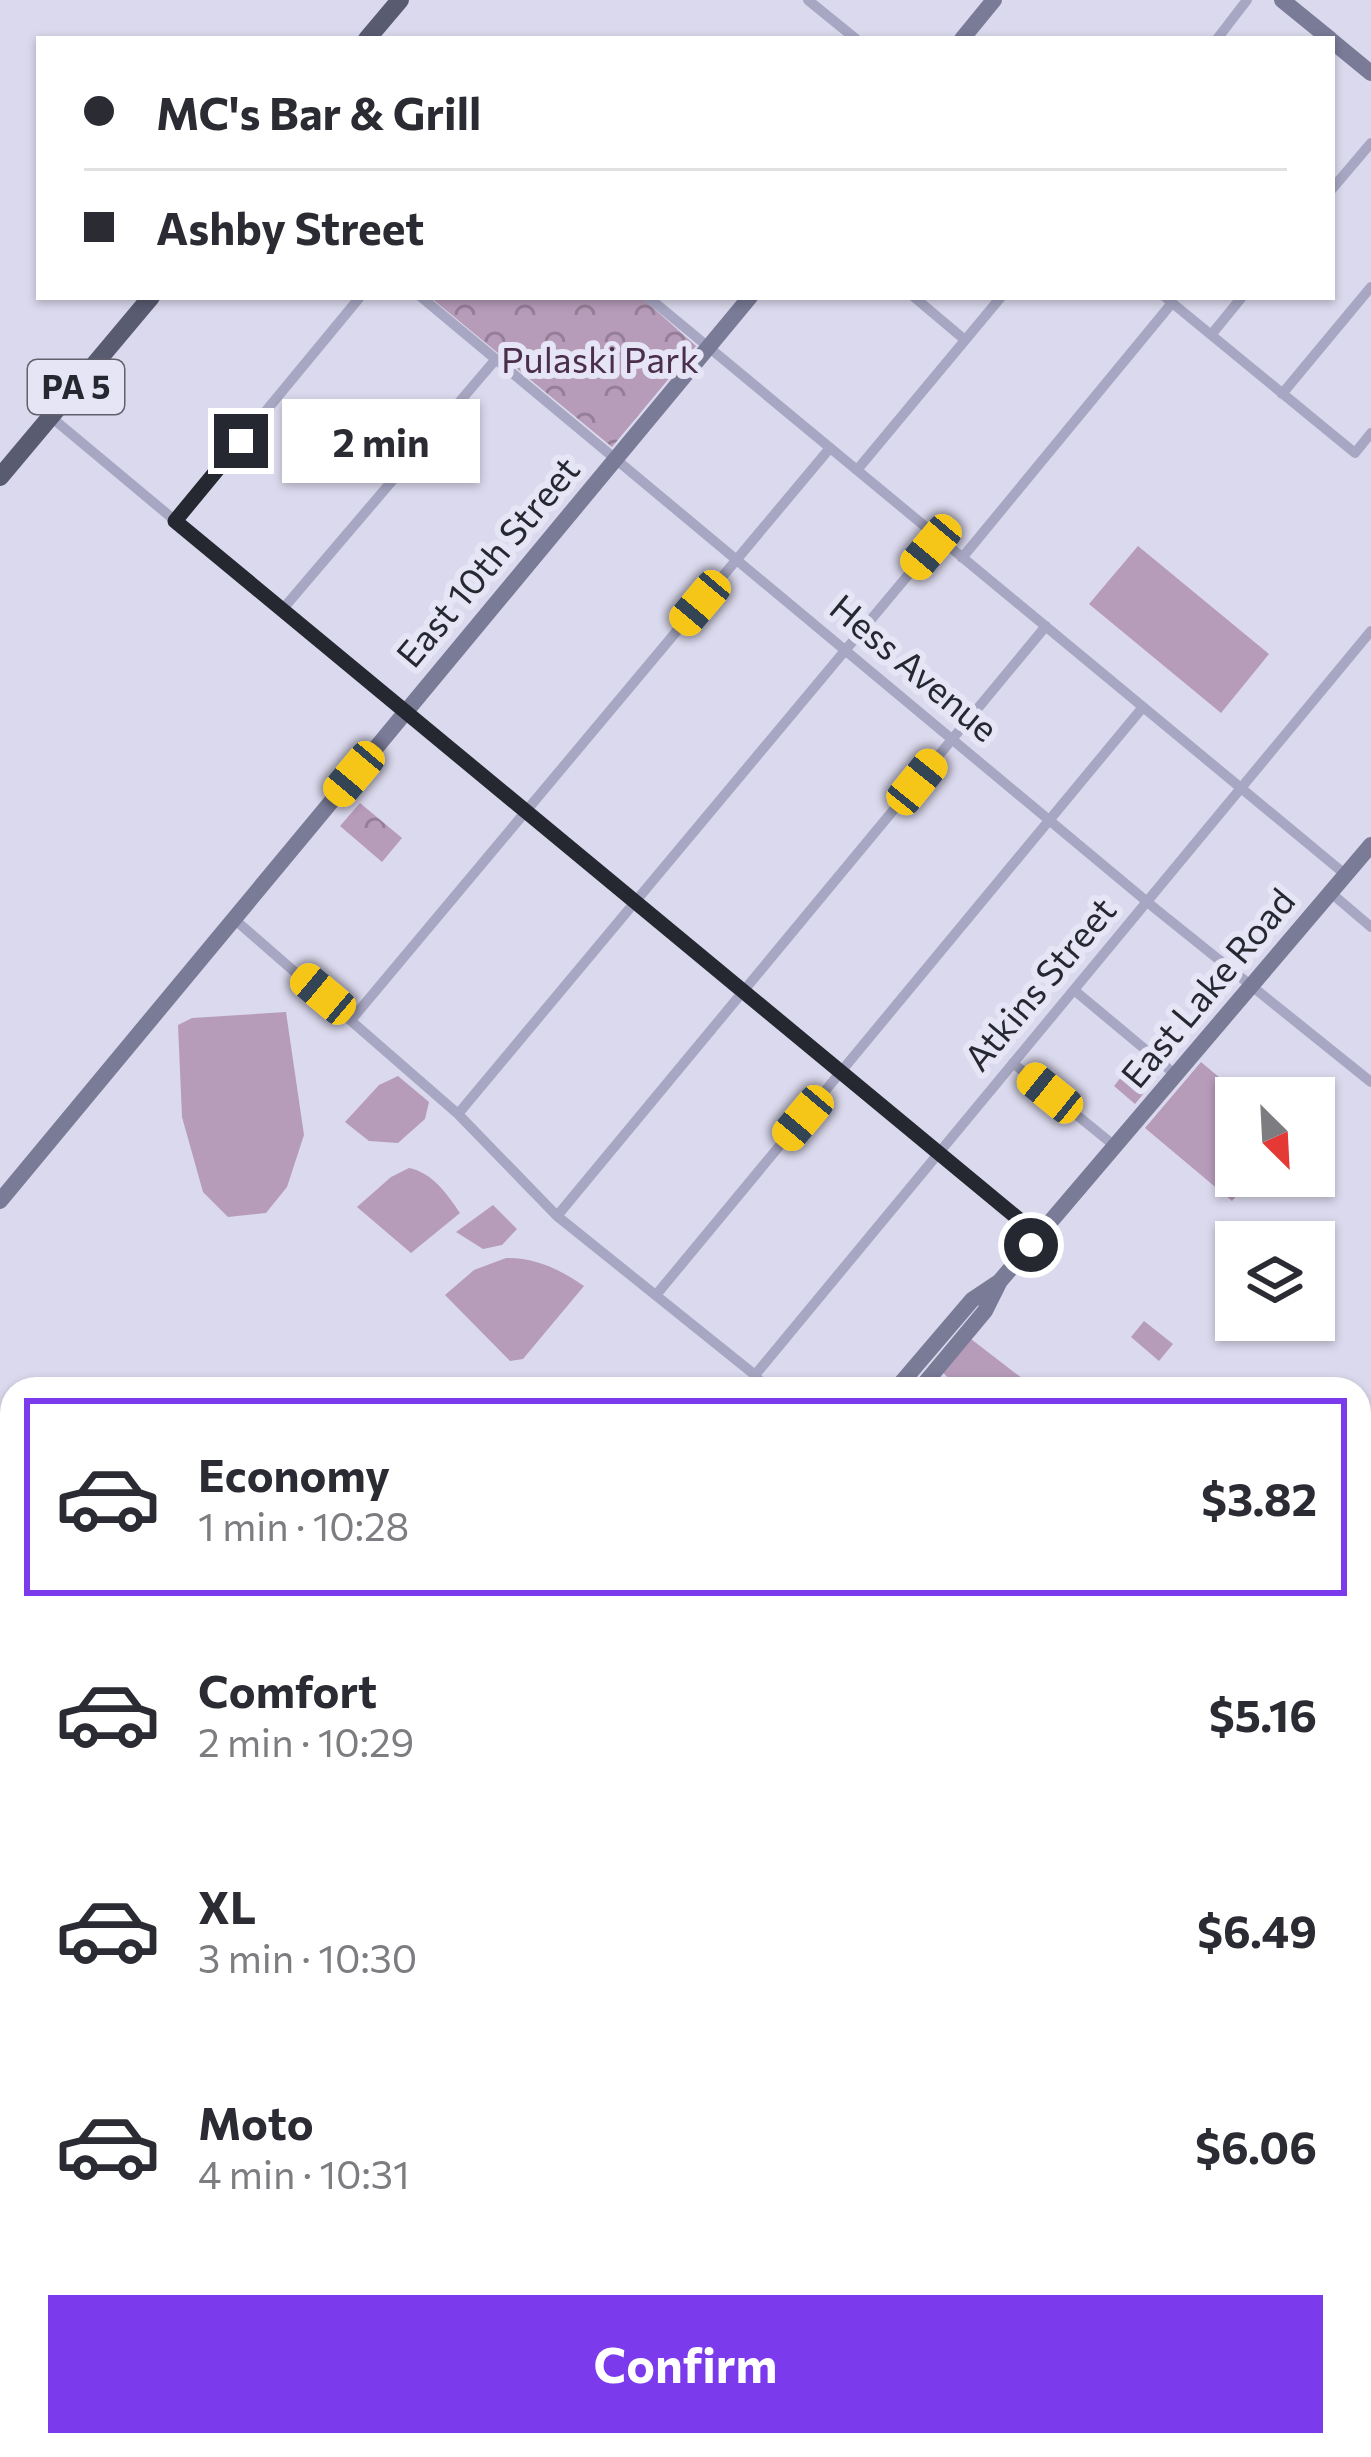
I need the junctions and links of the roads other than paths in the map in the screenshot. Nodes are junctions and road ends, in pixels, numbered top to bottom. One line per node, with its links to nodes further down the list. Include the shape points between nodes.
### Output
1 (400, 0): 7 (main road)
2 (808, 0): 6 (street)
3 (994, 0): 8 (street)
4 (1247, 0): 9 (street)
5 (1282, 0): 10 (street)
6 (839, 34)
7 (370, 36)
8 (964, 36)
9 (1219, 36)
10 (1325, 36)
11 (1335, 44): 12 (street)
12 (1371, 74)
13 (1371, 143): 14 (street)
14 (1335, 185)
15 (1371, 287): 29 (street)
16 (148, 300): 30 (main road, PA 5)
17 (357, 300): 36 (street)
18 (425, 300): 28 (street, Hess Avenue)
19 (652, 300): 27 (street)
20 (747, 300): 27 (street, East 10th Street)
21 (918, 300): 26 (street)
22 (998, 300): 26 (street)
23 (1169, 300): 25 (street); 38 (street)
24 (1240, 300): 25 (street)
25 (1211, 335): 29 (street)
26 (965, 340): 34 (street)
27 (708, 347): 32 (street); 33 (street, East 10th Street)
28 (496, 359): 33 (street, Hess Avenue); 40 (street)
29 (1282, 394): 31 (street, via 1354,453)
30 (51, 417): 35 (main road, PA 5); 36 (street)
31 (1371, 433)
32 (830, 448): 34 (street); 39 (street)
33 (616, 459): 39 (street, Hess Avenue); 45 (street, East 10th Street)
34 (857, 470): 37 (street)
35 (0, 477)
36 (175, 521): 40 (street)
37 (939, 538): 38 (street); 43 (street)
38 (962, 558): 41 (street)
39 (736, 560): 43 (street, Hess Avenue); 48 (street)
40 (283, 610): 45 (street)
41 (1046, 626): 44 (street); 46 (street)
42 (1371, 631): 47 (street, Atkins Street)
43 (844, 650): 46 (street, Hess Avenue); 54 (street)
44 (1143, 707): 47 (street); 49 (street)
45 (405, 712): 48 (street); 55 (street, East 10th Street)
46 (952, 740): 49 (street, Hess Avenue); 59 (street)
47 (1241, 788): 51 (street); 53 (street, Atkins Street)
48 (525, 813): 54 (street); 60 (street)
49 (1049, 820): 53 (street, Hess Avenue); 62 (street)
50 (1371, 845): 51 (street, East Lake Road)
51 (1346, 875): 52 (street, East Lake Road)
52 (1330, 893): 56 (street); 57 (street, East Lake Road)
53 (1147, 902): 57 (street, Hess Avenue); 58 (street, Atkins Street)
54 (634, 904): 59 (street); 65 (street)
55 (234, 919): 60 (street); 68 (street, East 10th Street)
56 (1371, 928)
57 (1253, 986): 63 (street, East Lake Road); 64 (street, Hess Avenue)
58 (1074, 990): 61 (street, Atkins Street); 63 (street)
59 (741, 993): 62 (street); 69 (street)
60 (352, 1019): 65 (street)
61 (1013, 1063): 66 (street); 67 (street, Atkins Street)
62 (839, 1074): 67 (street); 72 (street)
63 (1177, 1076): 66 (street, East Lake Road)
64 (1371, 1082)
65 (458, 1114): 69 (street)
66 (1116, 1147): 70 (street, East Lake Road)
67 (938, 1154): 70 (street); 73 (street, Atkins Street)
68 (0, 1201)
69 (557, 1216): 72 (street)
70 (1039, 1236): 71 (street, East Lake Road)
71 (1000, 1281): 74 (street, East Lake Road, via 971,1300); 75 (street, East Lake Road)
72 (656, 1295): 73 (street)
73 (754, 1375)
74 (906, 1377)
75 (930, 1377)

